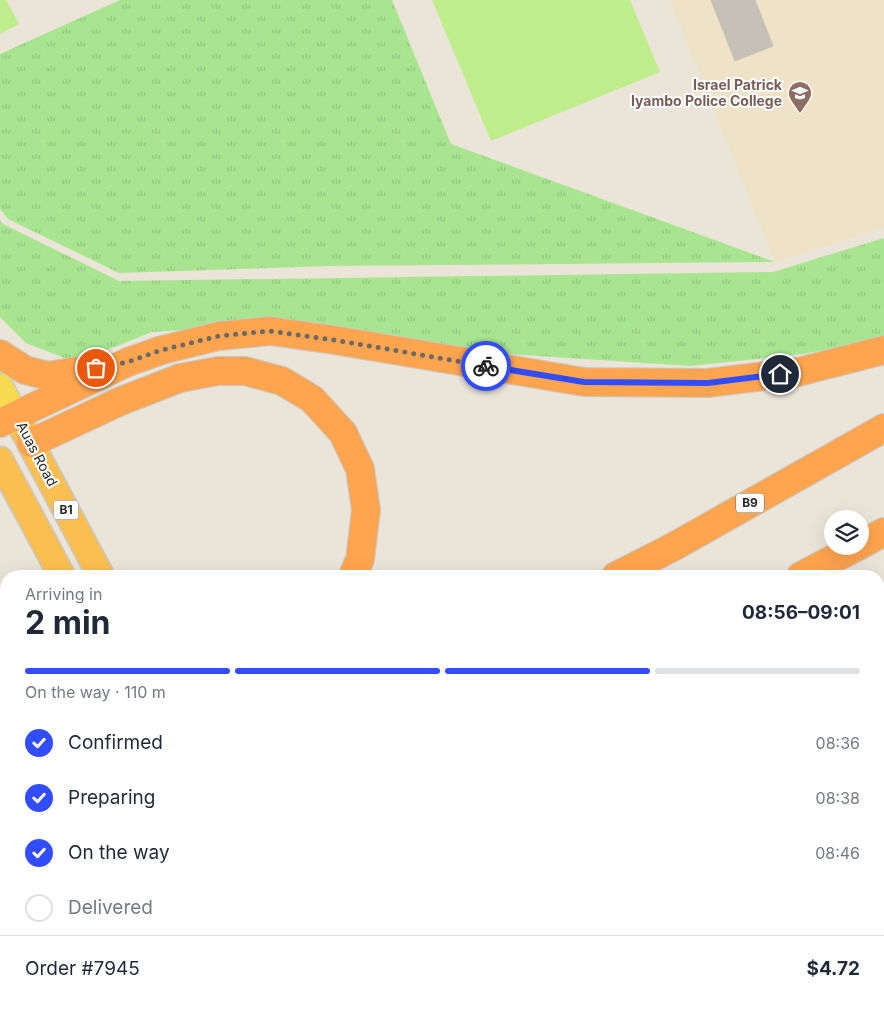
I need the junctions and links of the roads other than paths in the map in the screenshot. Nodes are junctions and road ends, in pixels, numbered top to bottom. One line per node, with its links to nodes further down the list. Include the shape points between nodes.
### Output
1 (884, 350): 3 (highway, via 798,372 708,383 584,382 270,331 219,336)
2 (0, 354): 3 (highway, via 26,370 48,376)
3 (128, 362): 5 (highway)
4 (0, 386): 5 (main road, Auas Road / B1)
5 (8, 420): 7 (highway, Auas Road / B1)
6 (884, 428): 15 (highway, B9)
7 (31, 443): 8 (highway); 13 (highway, Auas Road / B1); 14 (highway, via 120,401 180,378 218,371 245,371 282,381 312,399 344,434 360,469 366,510 360,559)
8 (0, 459): 12 (highway, B1)
9 (884, 532): 10 (highway)
10 (869, 540)
11 (842, 555): 16 (highway)
12 (59, 570)
13 (98, 570)
14 (355, 570)
15 (628, 570)
16 (813, 570)

